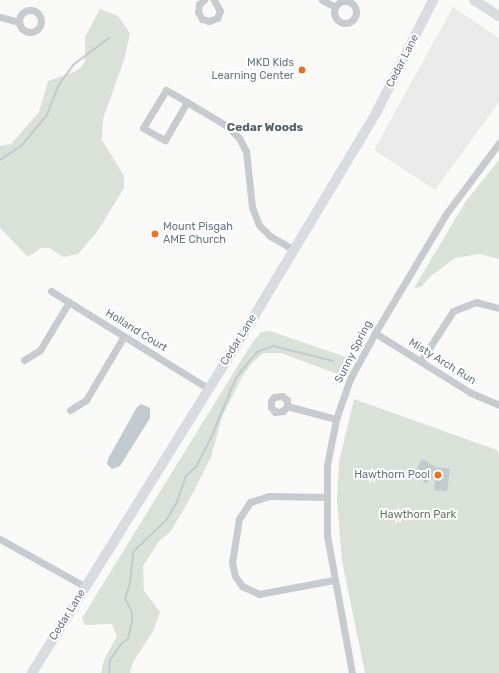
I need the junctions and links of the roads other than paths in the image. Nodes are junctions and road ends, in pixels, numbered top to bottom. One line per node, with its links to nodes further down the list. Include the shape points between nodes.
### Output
1 (204, 0): 5 (street, via 199,4 198,12 206,21 214,20 219,15)
2 (322, 0): 6 (street)
3 (433, 0): 12 (main road, Cedar Lane, via 382,102)
4 (474, 0): 7 (main road)
5 (217, 1)
6 (335, 7)
7 (499, 16)
8 (0, 17): 9 (street)
9 (18, 22)
10 (187, 102): 10 (street, via 164,140 143,128 166,90); 12 (street, via 227,126 239,138 248,160 256,218 266,233)
11 (499, 142): 16 (street, Sunny Spring, via 446,214)
12 (294, 250): 20 (main road, Cedar Lane)
13 (52, 291): 14 (street, Holland Court)
14 (69, 302): 17 (street, Holland Court); 18 (street, via 40,350)
15 (499, 308): 19 (street, via 476,302 453,311)
16 (375, 333): 19 (street, Misty Arch Run); 24 (street, Sunny Spring, via 350,379)
17 (124, 336): 20 (street, Holland Court); 23 (street, via 86,400)
18 (24, 360)
19 (421, 361): 21 (street, Misty Arch Run, via 471,393)
20 (209, 389): 28 (main road, Cedar Lane)
21 (499, 405)
22 (287, 406): 24 (street)
23 (70, 410)
24 (336, 419): 25 (street, Sunny Spring, via 327,465)
25 (326, 497): 27 (street, Sunny Spring, via 327,536); 27 (street, via 269,496 250,502 239,519 232,562 235,576 242,586 259,594)
26 (0, 539): 28 (street)
27 (334, 580): 30 (street, Sunny Spring)
28 (86, 587): 29 (main road, Cedar Lane)
29 (32, 673)
30 (352, 673)

